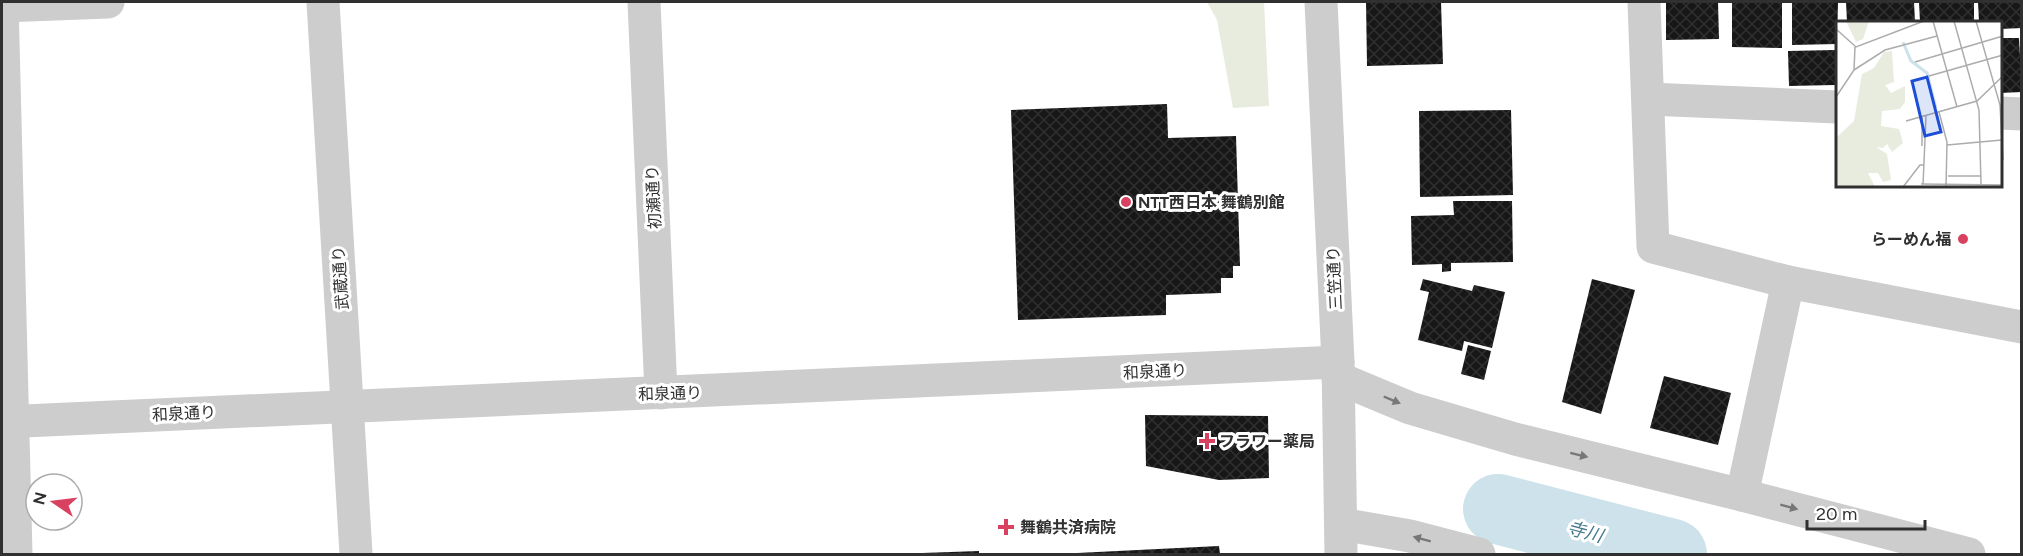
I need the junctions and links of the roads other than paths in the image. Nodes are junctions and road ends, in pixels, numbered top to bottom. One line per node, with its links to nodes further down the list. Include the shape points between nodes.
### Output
1 (2, 2): 7 (street)
2 (108, 2): 7 (street)
3 (323, 2): 16 (street, 武蔵通り)
4 (644, 2): 15 (street, 初瀬通り)
5 (1321, 2): 14 (street, 三笠通り)
6 (1644, 2): 8 (street)
7 (2, 6): 17 (street)
8 (1648, 99): 9 (street); 12 (street, via 1653,247)
9 (1836, 106)
10 (2002, 113): 11 (street)
11 (2022, 114)
12 (1788, 282): 13 (street); 18 (street)
13 (2022, 327)
14 (1338, 370): 15 (street, 和泉通り); 18 (street, one-way to 18, via 1410,408 1515,439); 19 (street, 三笠通り)
15 (661, 393): 16 (street, 和泉通り)
16 (348, 406): 17 (street, 和泉通り); 21 (street, 武蔵通り)
17 (7, 422): 20 (street)
18 (1742, 495): 23 (street, one-way to 23)
19 (1341, 539): 22 (street, one-way to 19, via 1410,536)
20 (16, 555)
21 (356, 555)
22 (1479, 555)
23 (1969, 555)

